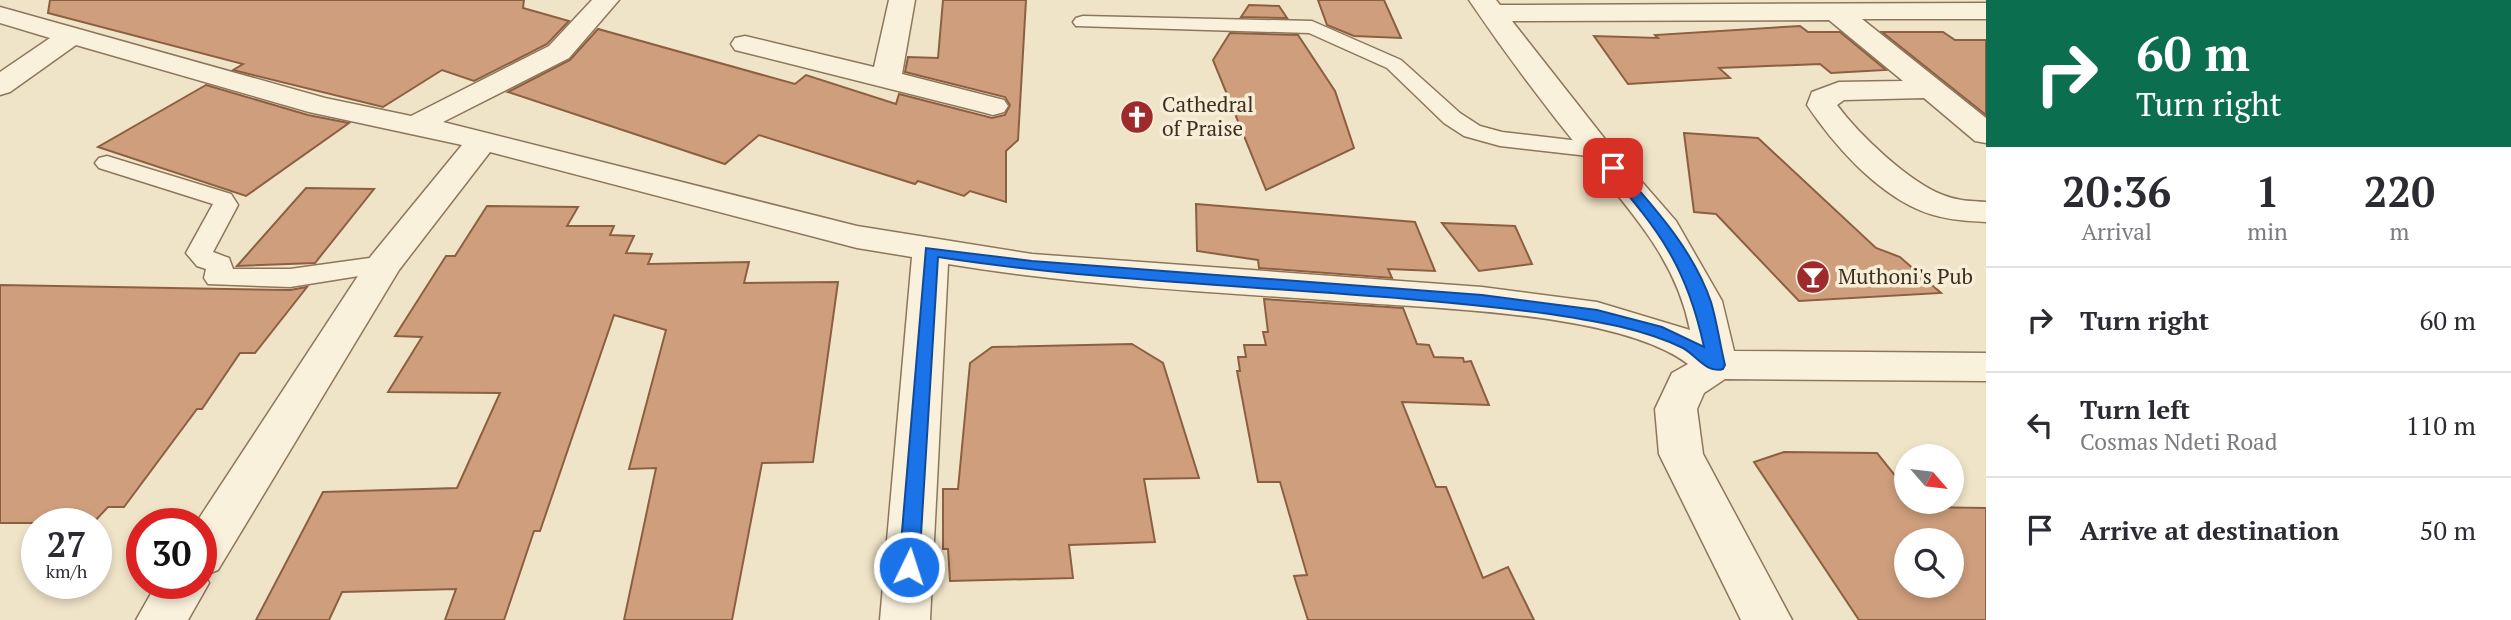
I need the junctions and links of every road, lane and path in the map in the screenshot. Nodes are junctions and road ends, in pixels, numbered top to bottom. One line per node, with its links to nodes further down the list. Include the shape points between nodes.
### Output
1 (606, 0): 15 (street, via 559,52)
2 (902, 0): 11 (street)
3 (1711, 5): 4 (street); 5 (street)
4 (1486, 7): 18 (street)
5 (1835, 11): 6 (street); 13 (street)
6 (1986, 11)
7 (0, 15): 9 (street)
8 (1083, 22): 18 (lane, via 1312,27 1394,64 1472,131 1500,139)
9 (71, 36): 12 (street); 15 (street, via 320,106)
10 (745, 44): 11 (street)
11 (886, 79): 14 (street)
12 (0, 86)
13 (1929, 89): 16 (street); 20 (street, via 1839,91 1823,98 1822,105 1836,125 1909,190 1948,208)
14 (993, 106)
15 (418, 125): 17 (street)
16 (1986, 134)
17 (483, 140): 21 (street, via 857,237); 22 (street)
18 (1597, 150): 23 (street, via 1659,221 1685,265 1703,302)
19 (107, 163): 22 (lane, via 222,199 226,205 199,253 220,264 218,278 290,278)
20 (1986, 212)
21 (931, 251): 23 (street, via 1032,266 1482,300 1597,315 1656,331 1692,346); 28 (street)
22 (384, 264): 25 (street)
23 (1717, 365): 24 (street); 29 (street, via 1687,384 1676,410 1681,454)
24 (1986, 367)
25 (217, 530)
26 (174, 599): 27 (street)
27 (161, 620)
28 (905, 620)
29 (1767, 620)

